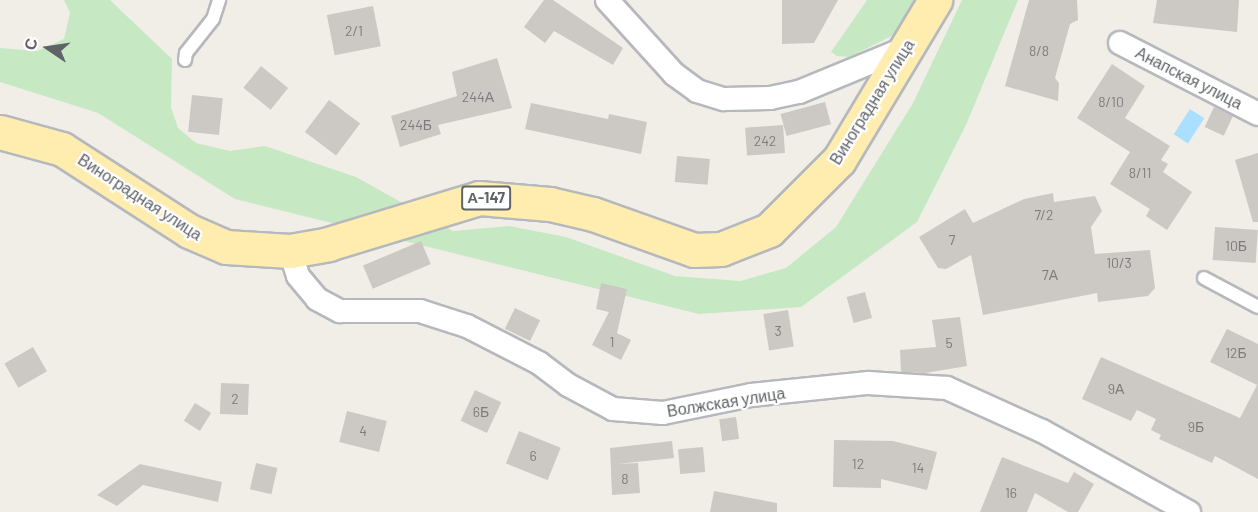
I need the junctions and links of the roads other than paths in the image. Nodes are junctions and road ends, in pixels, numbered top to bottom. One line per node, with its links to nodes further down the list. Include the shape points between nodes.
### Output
1 (219, 0): 6 (lane, via 213,19 186,53)
2 (607, 0): 5 (street, via 674,74 697,91 724,99 770,98 799,92)
3 (935, 0): 5 (main road, Виноградная улица)
4 (1120, 43): 7 (street, Анапская улица)
5 (906, 48): 9 (main road, Виноградная улица / А-147, via 839,160 786,217 742,243 694,250 593,214 528,201 479,198 328,244)
6 (185, 60)
7 (1258, 114)
8 (0, 132): 9 (main road, Виноградная улица / А-147, via 62,149 209,241 226,247)
9 (290, 250): 12 (street, Волжская улица, via 298,276 317,299 340,311 420,311 467,326 539,363 568,385 613,409 663,413 751,395 868,383 947,388 1042,431)
10 (1204, 278): 11 (lane)
11 (1258, 307)
12 (1189, 512)

